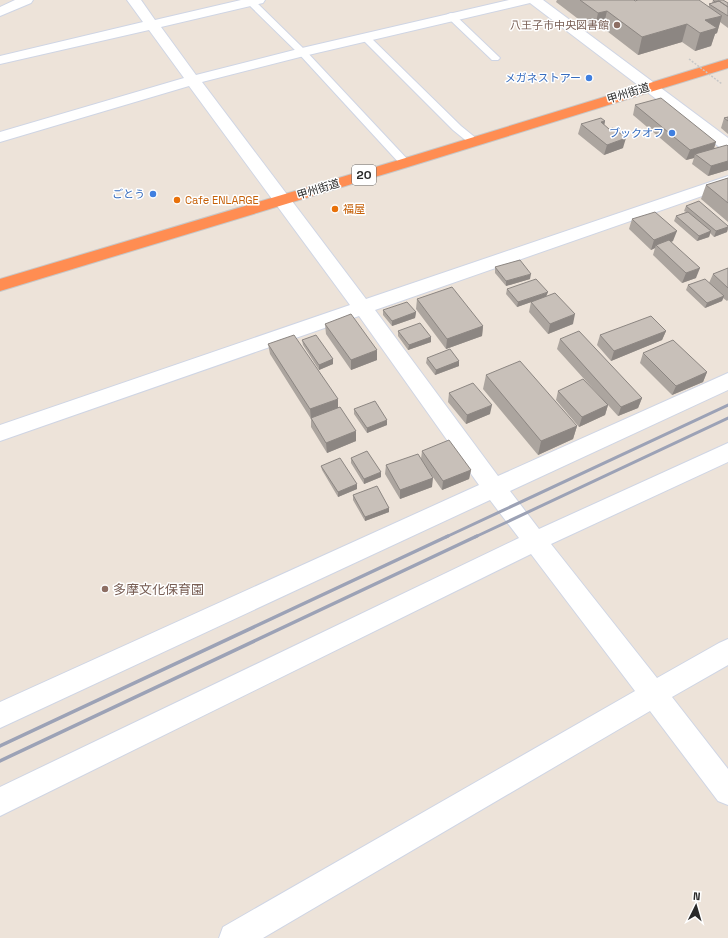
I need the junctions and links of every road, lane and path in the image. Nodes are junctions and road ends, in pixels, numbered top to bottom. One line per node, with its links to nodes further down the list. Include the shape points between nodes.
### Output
1 (26, 0): 6 (street)
2 (134, 0): 8 (street)
3 (526, 0): 7 (street)
4 (534, 0): 17 (street)
5 (254, 1): 8 (street); 10 (lane)
6 (0, 12)
7 (451, 16): 9 (street); 11 (lane)
8 (151, 26): 12 (street); 15 (street)
9 (365, 37): 10 (street); 19 (lane)
10 (302, 52): 15 (street); 21 (lane)
11 (495, 58)
12 (0, 60)
13 (689, 60): 16 (path, bridge)
14 (728, 63): 17 (highway, 甲州街道 / 20)
15 (193, 80): 18 (street); 23 (street)
16 (722, 84)
17 (650, 86): 19 (highway, 甲州街道 / 20); 20 (street)
18 (0, 137)
19 (472, 141): 21 (highway, 甲州街道 / 20)
20 (728, 146)
21 (405, 163): 23 (highway, 甲州街道 / 20)
22 (728, 181): 25 (street)
23 (282, 200): 24 (highway, 甲州街道 / 20); 25 (street)
24 (0, 284)
25 (363, 308): 27 (street); 29 (street)
26 (728, 381): 29 (street)
27 (0, 433)
28 (728, 452): 30 (street)
29 (494, 488): 30 (street); 33 (street)
30 (535, 541): 32 (street); 35 (street)
31 (728, 651): 32 (street)
32 (654, 695): 34 (street); 36 (street)
33 (0, 715)
34 (728, 791)
35 (0, 802)
36 (234, 938)

